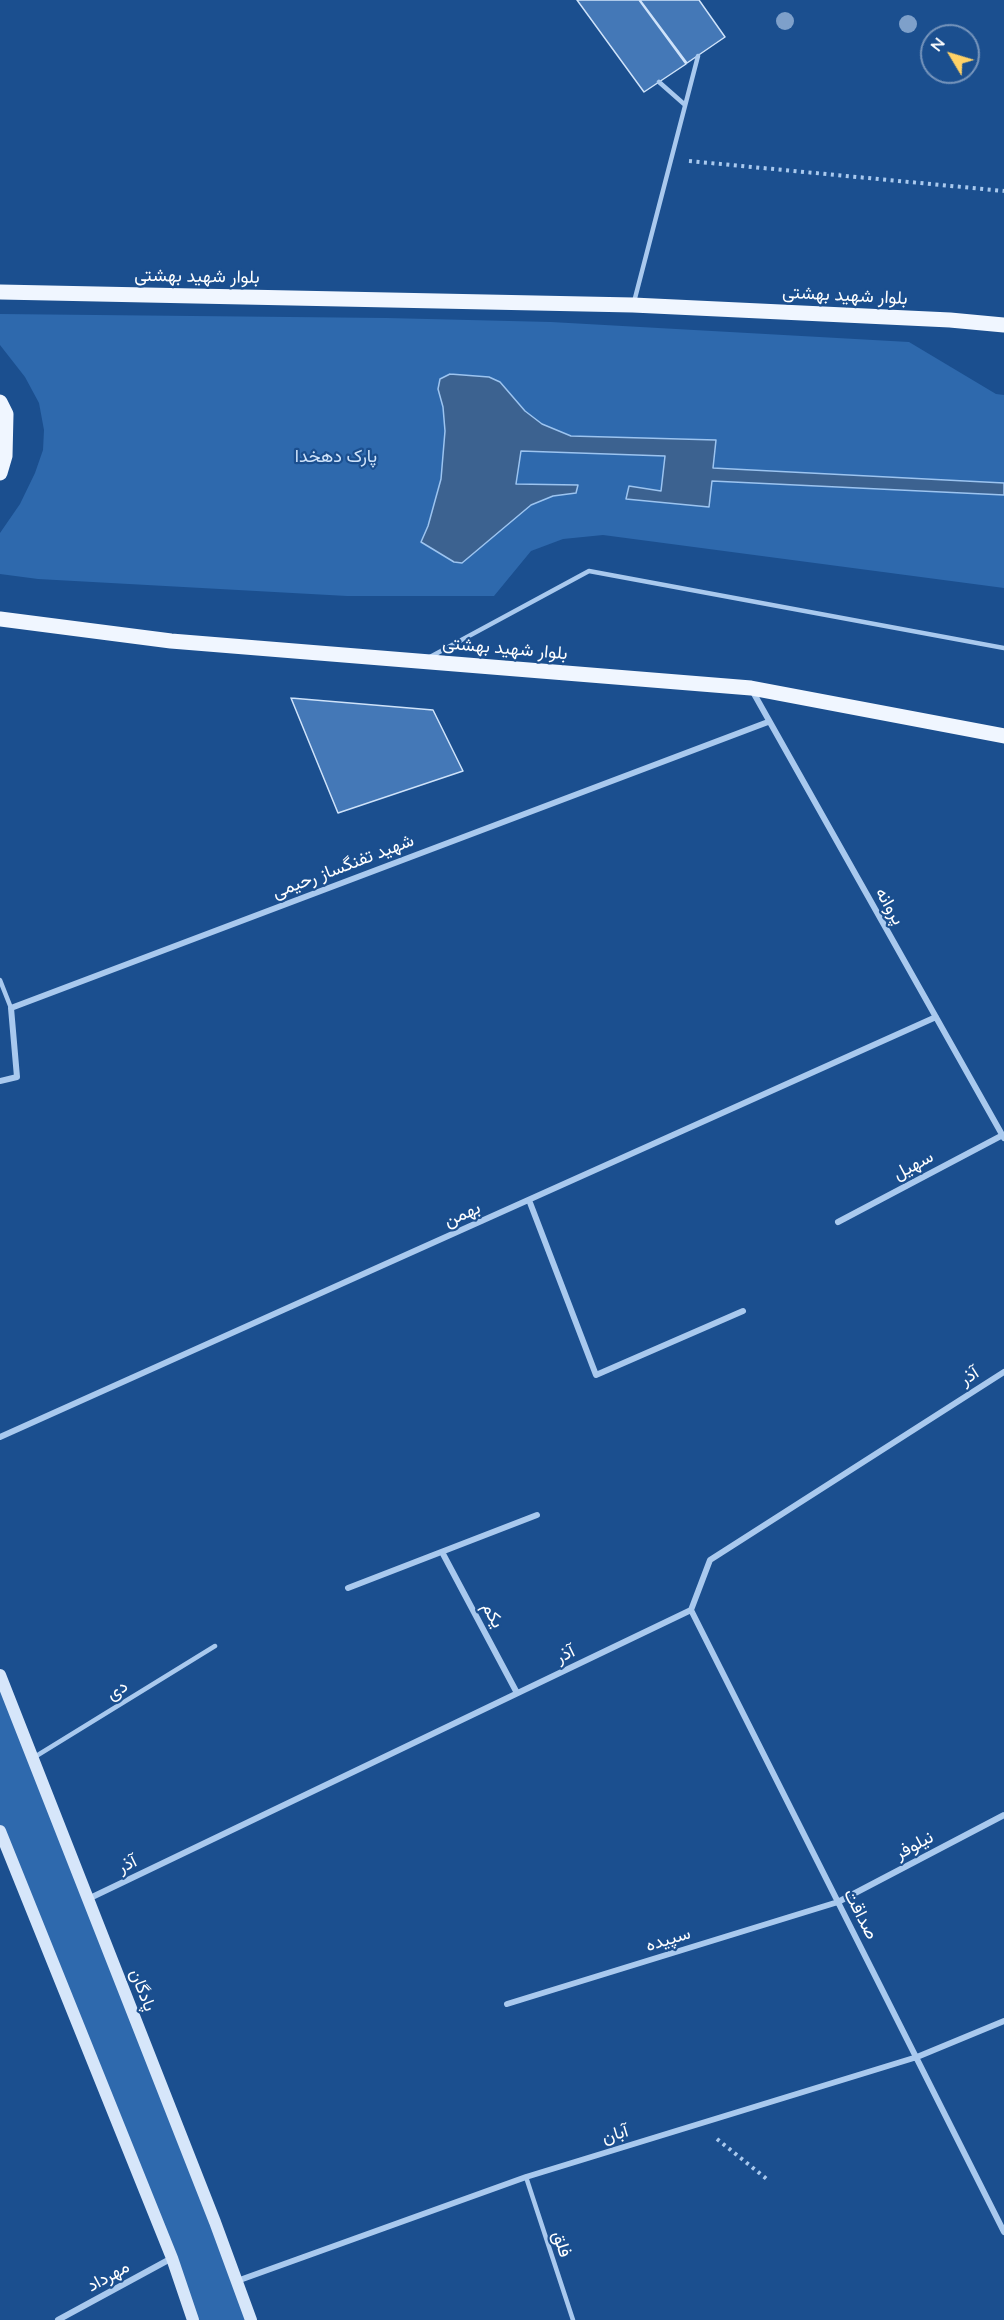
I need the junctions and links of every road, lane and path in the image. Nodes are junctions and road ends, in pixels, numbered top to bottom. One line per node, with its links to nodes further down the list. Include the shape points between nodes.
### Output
1 (698, 56): 3 (lane)
2 (659, 82): 3 (lane)
3 (684, 104): 4 (lane)
4 (670, 159): 5 (path); 7 (lane)
5 (1004, 191)
6 (0, 292): 7 (main road, بلوار شهید بهشتی)
7 (633, 305): 8 (main road, بلوار شهید بهشتی)
8 (1004, 325)
9 (0, 402): 10 (main road, via 6,414 5,456)
10 (0, 473)
11 (0, 619): 13 (main road, بلوار شهید بهشتی, via 171,641)
12 (1004, 648): 13 (lane, via 589,570)
13 (422, 661): 14 (main road, بلوار شهید بهشتی)
14 (751, 688): 15 (street, پروانه); 16 (main road, بلوار شهید بهشتی)
15 (768, 722): 18 (street, شهید تفنگساز رحیمی); 19 (street, پروانه)
16 (1004, 736)
17 (0, 980): 18 (lane)
18 (11, 1008): 20 (street, via 17,1077)
19 (936, 1017): 21 (street, پروانه); 22 (street, بهمن)
20 (0, 1081)
21 (1003, 1137): 23 (street, سهیل)
22 (529, 1200): 24 (street, via 597,1375); 26 (street, بهمن)
23 (838, 1222)
24 (742, 1311)
25 (1004, 1372): 30 (street, آذر, via 710,1560)
26 (0, 1437)
27 (537, 1515): 28 (street)
28 (442, 1552): 29 (street); 33 (street, یکم)
29 (348, 1588)
30 (691, 1610): 33 (street, آذر); 38 (street, صداقت)
31 (215, 1646): 34 (lane, دی)
32 (0, 1675): 34 (main road, پادگان)
33 (517, 1693): 37 (street, آذر)
34 (33, 1758): 37 (main road, پادگان)
35 (1004, 1815): 38 (street, نیلوفر)
36 (0, 1830): 46 (main road)
37 (88, 1899): 47 (main road, پادگان)
38 (837, 1902): 39 (street, سپیده); 41 (street, صداقت)
39 (507, 2004)
40 (1004, 2021): 41 (street, آبان)
41 (917, 2058): 42 (street, آبان); 45 (street, صداقت)
42 (698, 2123): 43 (street, آبان); 44 (path)
43 (526, 2177): 47 (street, آبان); 51 (lane, فلق)
44 (768, 2180)
45 (1004, 2232)
46 (172, 2258): 48 (street, مهرداد); 49 (main road)
47 (237, 2281): 50 (main road, پادگان)
48 (58, 2320)
49 (193, 2320)
50 (251, 2320)
51 (573, 2320)

